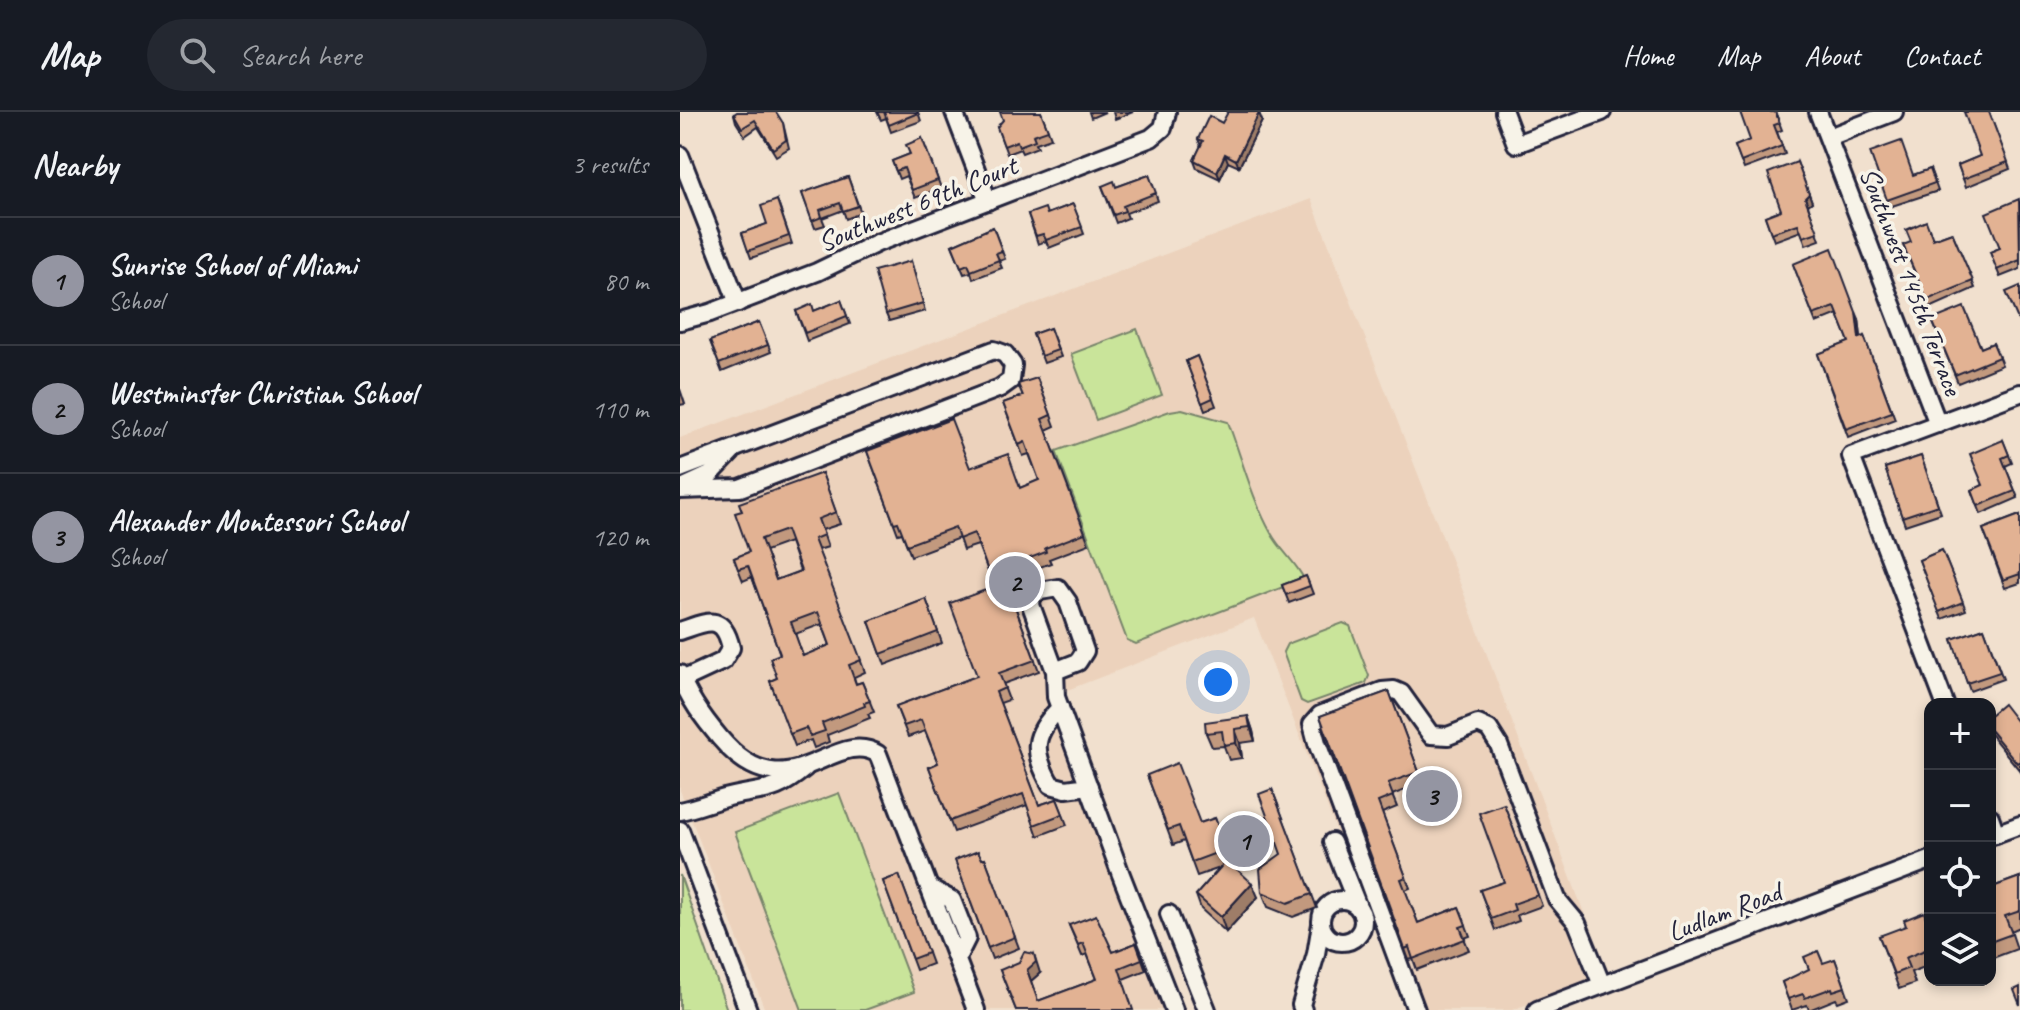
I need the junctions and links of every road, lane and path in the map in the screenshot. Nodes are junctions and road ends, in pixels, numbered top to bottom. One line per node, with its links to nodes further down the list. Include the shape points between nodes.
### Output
1 (954, 112): 9 (street)
2 (1504, 112): 3 (street, via 1516,144)
3 (1602, 112)
4 (1818, 112): 7 (street, Southwest 145th Terrace)
5 (1894, 112): 7 (street)
6 (1167, 117): 9 (street, Southwest 69th Court, via 1151,138)
7 (1829, 137): 13 (street, Southwest 145th Terrace)
8 (680, 155): 10 (street)
9 (988, 201): 10 (street, Southwest 69th Court)
10 (738, 303): 11 (street, Southwest 69th Court)
11 (680, 321)
12 (2019, 397): 13 (street)
13 (1938, 424): 22 (street, via 1851,456)
14 (733, 450): 15 (street); 16 (street); 17 (street, via 994,350 1013,365 1011,380 1003,386)
15 (685, 467): 16 (street)
16 (717, 468): 17 (street); 18 (street)
17 (732, 488): 18 (street)
18 (680, 490)
19 (680, 631): 21 (street, via 707,621 717,623 731,648 723,661)
20 (1055, 671): 20 (street, via 1078,662 1085,651 1068,602 1052,587 1032,596 1031,605); 23 (street)
21 (681, 679): 24 (street, via 703,717 744,761 773,772)
22 (1943, 698)
23 (1063, 716): 25 (street); 25 (street, via 1042,725 1038,737 1045,773 1051,785)
24 (805, 768): 26 (street, via 763,793); 42 (street, via 854,749 878,754)
25 (1089, 786): 43 (street)
26 (680, 811)
27 (2020, 825): 29 (street)
28 (680, 830): 41 (street)
29 (1996, 834)
30 (1332, 842): 32 (street)
31 (1924, 862): 39 (street, Ludlam Road)
32 (1345, 875): 33 (street, via 1345,888); 34 (street)
33 (1335, 901): 34 (street, via 1349,901); 36 (street, via 1324,910)
34 (1359, 910): 37 (street, via 1361,930)
35 (1169, 914): 44 (street)
36 (1321, 924): 37 (street, via 1327,936); 38 (street)
37 (1346, 942): 38 (street)
38 (1316, 954): 45 (street)
39 (1602, 985): 40 (street, Ludlam Road); 46 (street, via 1577,923 1557,899 1489,729 1478,724 1448,736 1431,735 1401,693 1382,691 1320,715 1312,724)
40 (1542, 1009)
41 (748, 1010)
42 (976, 1010)
43 (1174, 1010)
44 (1207, 1010)
45 (1303, 1010)
46 (1416, 1010)

